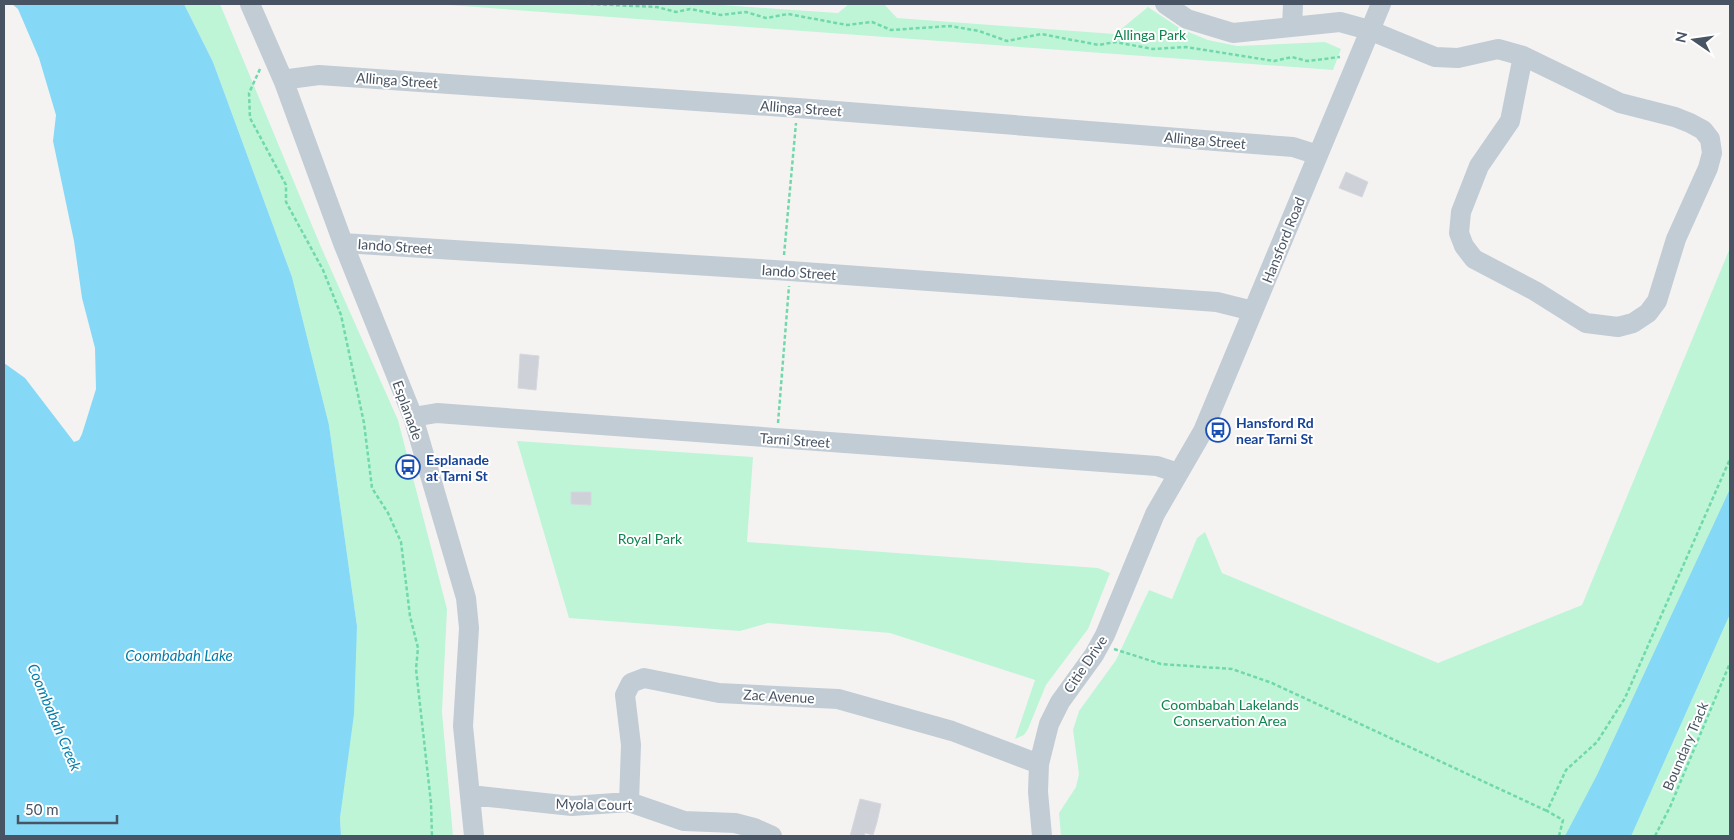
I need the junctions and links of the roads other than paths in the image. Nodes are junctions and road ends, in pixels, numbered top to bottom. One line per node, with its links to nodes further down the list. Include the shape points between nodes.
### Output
1 (250, 4): 8 (street, Esplanade)
2 (1166, 4): 5 (street, via 1187,19 1233,33)
3 (1293, 4): 5 (street)
4 (1381, 4): 6 (street, Hansford Road)
5 (1292, 27): 6 (street, via 1340,22)
6 (1369, 30): 7 (street, via 1435,57 1458,58 1498,49); 9 (street, Hansford Road)
7 (1523, 56): 7 (street, via 1620,103 1690,123 1703,130 1710,139 1712,153 1708,168 1676,239 1657,301 1634,323 1618,327 1586,323 1474,259 1464,246 1459,233 1461,212 1479,166 1510,121)
8 (284, 82): 9 (street, Allinga Street, via 319,75 798,108 1293,147); 10 (street, Esplanade)
9 (1318, 155): 11 (street, Hansford Road)
10 (343, 243): 11 (street, Iando Street, via 1216,302); 12 (street, Esplanade)
11 (1253, 312): 13 (street, Hansford Road, via 1203,431)
12 (413, 417): 13 (street, Tarni Street, via 437,413 1158,466); 15 (street, Esplanade, via 469,613 463,709)
13 (1178, 473): 14 (street, Citie Drive, via 1152,520 1105,635 1054,712)
14 (1039, 764): 16 (street, Zac Avenue, via 952,731 838,698 719,693 644,678 631,683 625,695 631,745); 20 (street, Citie Drive, via 1038,804)
15 (470, 795): 16 (street, Myola Court, via 572,806); 18 (street, Esplanade)
16 (629, 802): 17 (street, Myola Court)
17 (683, 829): 19 (street, Myola Court, via 735,824)
18 (474, 836)
19 (772, 836)
20 (1042, 836)

